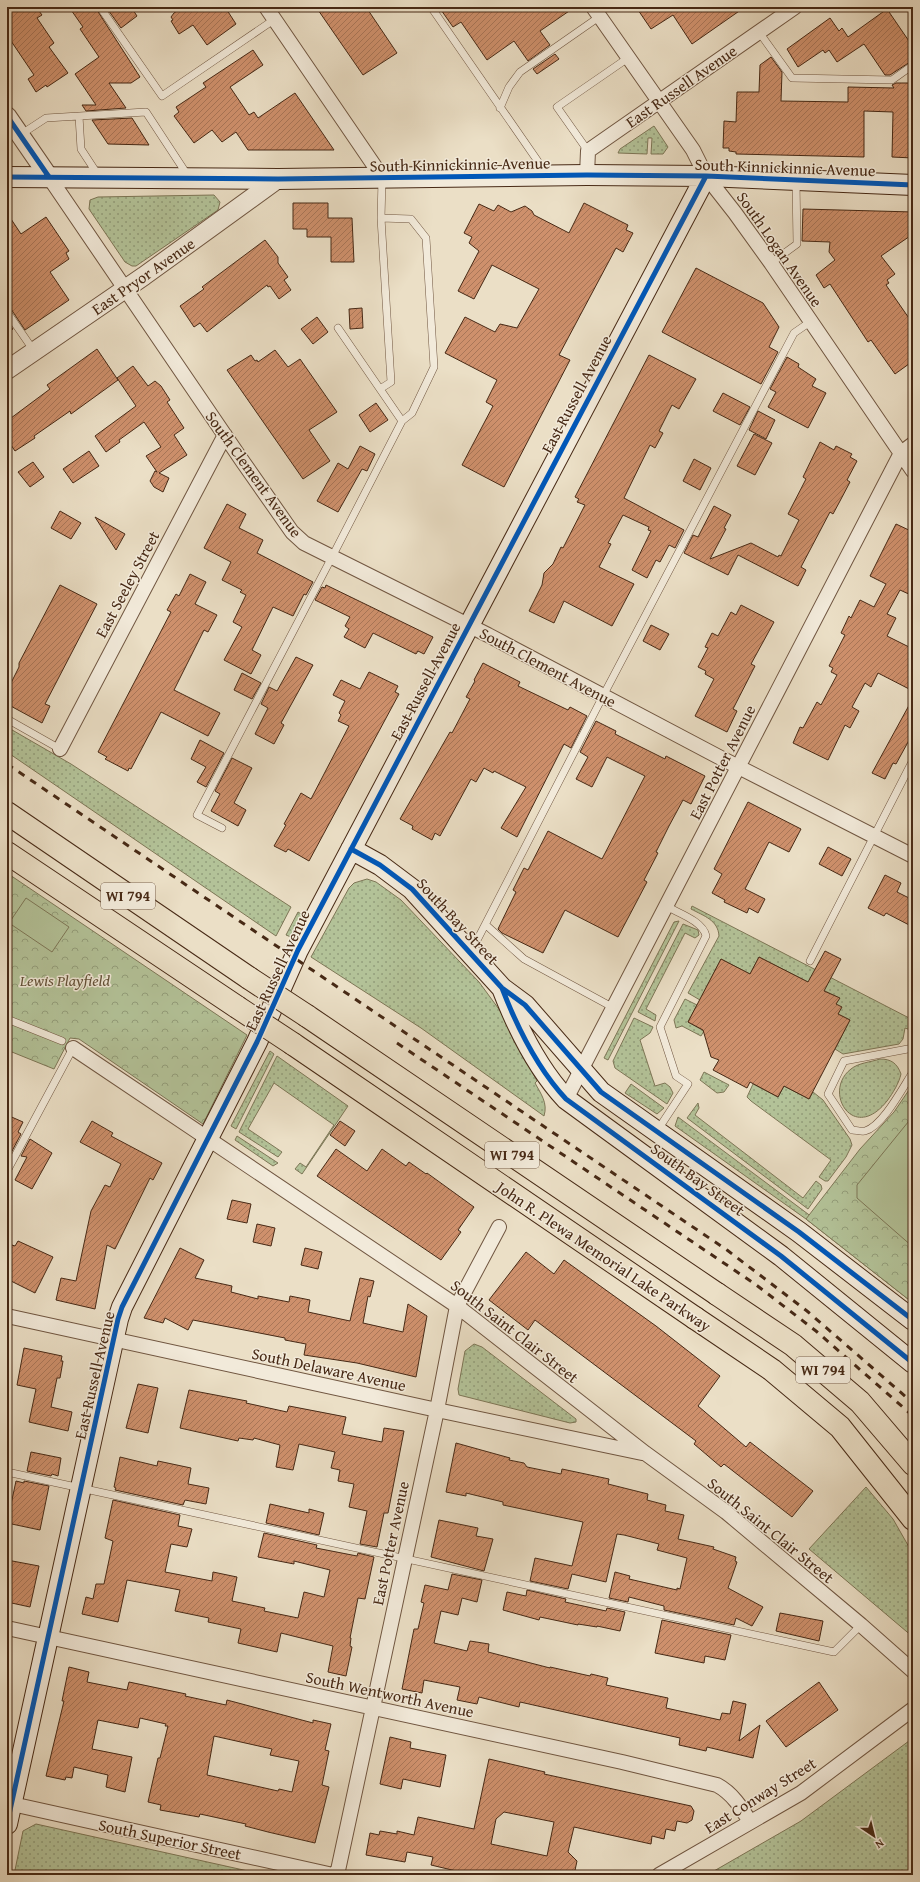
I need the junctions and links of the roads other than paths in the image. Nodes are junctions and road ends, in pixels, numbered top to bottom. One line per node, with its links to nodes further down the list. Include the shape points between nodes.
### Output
1 (100, 7): 6 (lane, via 162,96)
2 (266, 7): 6 (street)
3 (431, 7): 11 (lane)
4 (795, 7): 7 (street, East Russell Avenue)
5 (596, 12): 8 (street, South Logan Avenue); 11 (lane, via 520,72 508,87)
6 (275, 19): 22 (street)
7 (759, 32): 9 (lane, via 792,78 892,80); 10 (street, East Russell Avenue)
8 (628, 58): 10 (street, South Logan Avenue); 15 (lane, via 557,106)
9 (913, 65)
10 (658, 101): 15 (street, East Russell Avenue); 18 (street, South Logan Avenue, via 693,150)
11 (500, 108): 17 (lane)
12 (7, 116): 14 (street, South Clement Avenue)
13 (79, 116): 14 (lane, via 46,118); 21 (lane, via 81,149); 23 (lane, via 146,112)
14 (20, 135): 20 (street, South Clement Avenue)
15 (588, 151): 16 (street)
16 (587, 175): 17 (main road, South Kinnickinnic Avenue); 18 (main road, South Kinnickinnic Avenue)
17 (547, 176): 22 (main road, South Kinnickinnic Avenue)
18 (706, 176): 25 (main road, South Kinnickinnic Avenue); 28 (street, South Logan Avenue); 42 (main road, East Russell Avenue)
19 (7, 177): 20 (main road, South Kinnickinnic Avenue)
20 (49, 177): 21 (main road, South Kinnickinnic Avenue); 29 (street, South Clement Avenue)
21 (100, 177): 23 (main road, South Kinnickinnic Avenue)
22 (382, 177): 24 (main road, South Kinnickinnic Avenue); 27 (lane)
23 (189, 178): 24 (main road, South Kinnickinnic Avenue)
24 (278, 179): 29 (street, East Pryor Avenue)
25 (796, 181): 26 (main road, South Kinnickinnic Avenue); 28 (lane, via 797,244)
26 (913, 185)
27 (381, 218): 35 (lane, via 391,382); 36 (lane, via 411,219 426,238 434,367 412,414)
28 (771, 263): 31 (street, South Logan Avenue)
29 (125, 289): 33 (street, East Pryor Avenue); 37 (street, South Clement Avenue)
30 (7, 312): 33 (lane)
31 (810, 322): 39 (street, South Logan Avenue); 43 (lane, via 794,333)
32 (338, 328): 35 (lane)
33 (34, 351): 34 (street, East Pryor Avenue)
34 (7, 370)
35 (380, 389): 36 (lane)
36 (402, 420): 41 (lane)
37 (225, 435): 41 (street, South Clement Avenue, via 292,532 304,543); 45 (street, East Seeley Street)
38 (913, 444): 39 (street, East Potter Avenue)
39 (901, 453): 40 (street, South Logan Avenue); 47 (street, East Potter Avenue)
40 (913, 471)
41 (332, 557): 42 (street, South Clement Avenue); 49 (lane, via 197,815)
42 (468, 626): 43 (street, South Clement Avenue); 51 (main road, East Russell Avenue)
43 (603, 696): 47 (street, South Clement Avenue); 55 (lane)
44 (7, 719): 45 (lane)
45 (60, 749)
46 (913, 760): 50 (lane)
47 (738, 767): 50 (street, South Clement Avenue); 54 (street, East Potter Avenue)
48 (7, 813): 79 (main road, John R. Plewa Memorial Lake Parkway / WI 794, bridge, via 793,1345 860,1402)
49 (222, 828)
50 (874, 836): 53 (street, South Clement Avenue); 57 (lane)
51 (351, 849): 56 (main road, South Bay Street, via 380,864 412,889); 67 (main road, East Russell Avenue, via 298,950 257,1042)
52 (7, 853): 82 (main road, John R. Plewa Memorial Lake Parkway / WI 794, bridge, via 294,1044 772,1370 840,1427)
53 (913, 856)
54 (666, 906): 59 (street, East Potter Avenue); 66 (lane, via 699,925 704,929 706,936 660,1027 676,1076 688,1084)
55 (486, 925): 56 (lane); 59 (lane, via 524,959)
56 (471, 953): 58 (main road, South Bay Street)
57 (810, 961)
58 (502, 988): 63 (main road, South Bay Street, via 525,1005); 65 (main road, South Bay Street, via 512,1015 543,1070)
59 (614, 1008): 63 (street, East Potter Avenue)
60 (7, 1019): 61 (lane)
61 (68, 1044): 67 (street, South Saint Clair Street); 68 (lane)
62 (913, 1048): 64 (lane, via 844,1061 828,1094 852,1130 865,1131 876,1125)
63 (580, 1070): 65 (street, East Potter Avenue); 66 (main road, South Bay Street, via 601,1092)
64 (913, 1072)
65 (566, 1099): 71 (main road, South Bay Street)
66 (656, 1133): 70 (main road, South Bay Street)
67 (208, 1140): 72 (street, South Saint Clair Street); 75 (main road, East Russell Avenue, via 122,1307)
68 (8, 1168)
69 (499, 1227): 72 (street, East Potter Avenue)
70 (799, 1232): 71 (main road); 74 (main road, South Bay Street)
71 (781, 1256): 76 (main road, South Bay Street)
72 (457, 1306): 77 (street, East Potter Avenue); 78 (street, South Saint Clair Street)
73 (7, 1316): 75 (street, South Delaware Avenue)
74 (913, 1320)
75 (114, 1340): 77 (street, South Delaware Avenue); 81 (main road, East Russell Avenue)
76 (913, 1362)
77 (437, 1410): 78 (street, South Delaware Avenue); 84 (street, East Potter Avenue)
78 (645, 1453): 85 (street, South Saint Clair Street, via 726,1512)
79 (913, 1464)
80 (7, 1472): 81 (lane)
81 (82, 1488): 84 (lane); 87 (main road, East Russell Avenue)
82 (908, 1512): 83 (main road, John R. Plewa Memorial Lake Parkway)
83 (913, 1526)
84 (404, 1559): 85 (lane, via 834,1652); 89 (street, East Potter Avenue)
85 (861, 1625): 88 (street, South Saint Clair Street)
86 (7, 1628): 87 (street, South Wentworth Avenue)
87 (49, 1637): 89 (street, South Wentworth Avenue); 91 (main road, East Russell Avenue)
88 (913, 1672)
89 (372, 1707): 92 (street, South Wentworth Avenue, via 717,1785 736,1800); 95 (street, East Potter Avenue)
90 (913, 1709): 92 (street, East Conway Street, via 801,1793)
91 (9, 1804): 93 (main road, East Russell Avenue); 94 (street, South Superior Street)
92 (750, 1822): 96 (street, East Conway Street)
93 (7, 1824)
94 (333, 1875)
95 (337, 1875)
96 (659, 1875)

